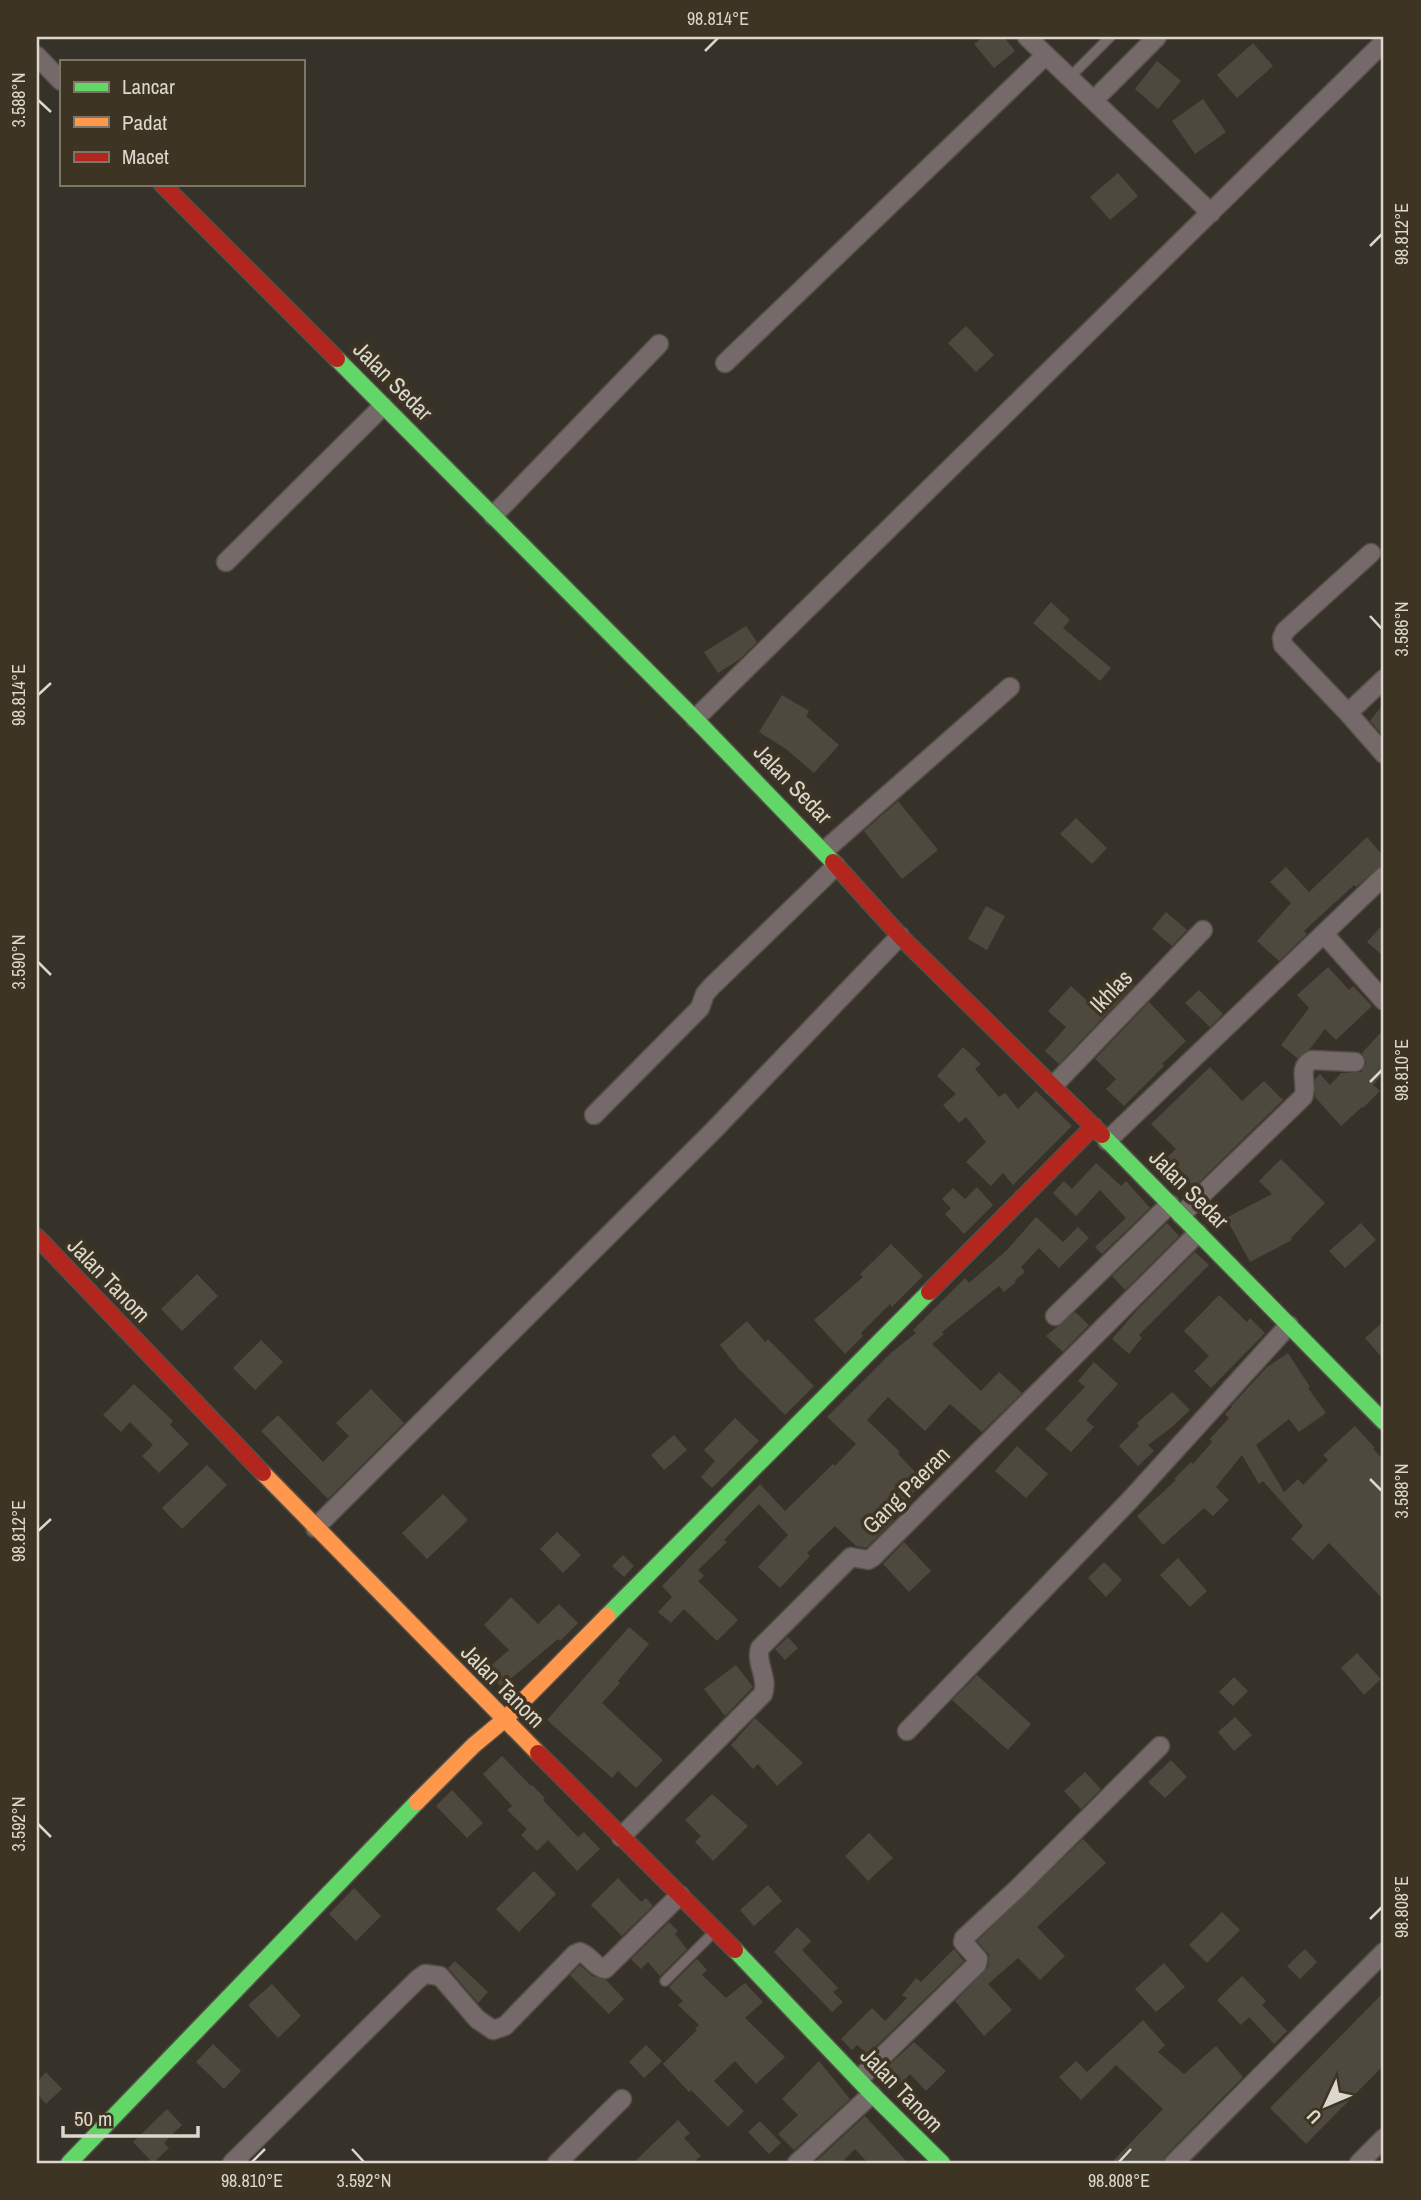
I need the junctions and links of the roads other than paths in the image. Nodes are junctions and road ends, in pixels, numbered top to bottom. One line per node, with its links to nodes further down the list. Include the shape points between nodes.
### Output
1 (1027, 37): 5 (street)
2 (1110, 37): 7 (lane)
3 (1157, 37): 9 (street)
4 (1384, 43): 11 (street)
5 (1046, 55): 7 (street); 13 (street)
6 (37, 56): 8 (street)
7 (1069, 78): 9 (street)
8 (60, 80)
9 (1094, 100): 11 (street)
10 (164, 186): 14 (street, Jalan Sedar)
11 (1211, 213): 21 (street)
12 (659, 344): 15 (street)
13 (726, 363)
14 (383, 406): 15 (street, Jalan Sedar); 17 (street)
15 (493, 516): 21 (street, Jalan Sedar)
16 (1371, 553): 20 (street, via 1282,638 1283,645)
17 (226, 562)
18 (1384, 679): 20 (street)
19 (1010, 687): 23 (street)
20 (1348, 713): 22 (street)
21 (695, 719): 23 (street, Jalan Sedar)
22 (1384, 754)
23 (824, 851): 24 (street, Jalan Sedar)
24 (836, 866): 28 (street, Jalan Sedar); 32 (street, via 711,987 701,1008)
25 (1384, 876): 27 (street)
26 (1203, 930): 31 (street, Ikhlas)
27 (1324, 934): 29 (street); 34 (street)
28 (900, 936): 31 (street, Jalan Sedar); 41 (street, via 712,1132)
29 (1384, 1001)
30 (1355, 1062): 35 (street, via 1307,1062 1303,1069 1306,1094)
31 (1054, 1086): 33 (street, Jalan Sedar)
32 (594, 1115)
33 (1094, 1126): 34 (street, Jalan Sedar); 42 (street)
34 (1107, 1141): 35 (street, Jalan Sedar)
35 (1175, 1210): 36 (street, Jalan Sedar); 38 (street)
36 (1198, 1233): 39 (street, Jalan Sedar); 45 (street, Gang Paeran, via 873,1557 850,1557 760,1647 763,1694)
37 (37, 1237): 41 (street, Jalan Tanom)
38 (1055, 1315)
39 (1289, 1325): 40 (street, Jalan Sedar); 43 (street, via 1130,1500)
40 (1384, 1422)
41 (315, 1528): 42 (street, Jalan Tanom)
42 (504, 1720): 45 (street, Jalan Tanom); 54 (street, via 357,1862)
43 (907, 1731)
44 (1160, 1746): 50 (street, via 964,1938 977,1964)
45 (621, 1837): 46 (street, Jalan Tanom)
46 (680, 1895): 47 (street, Jalan Tanom); 55 (street, via 605,1969 580,1952 505,2026 493,2030 477,2019 440,1976 425,1974)
47 (716, 1930): 49 (lane); 50 (street, Jalan Tanom)
48 (1384, 1952): 59 (street)
49 (665, 1981)
50 (859, 2080): 51 (street, Jalan Tanom)
51 (872, 2094): 57 (street); 58 (street, Jalan Tanom)
52 (622, 2099): 56 (street)
53 (1384, 2138): 60 (street)
54 (69, 2163)
55 (232, 2163)
56 (557, 2163)
57 (797, 2163)
58 (942, 2163)
59 (1174, 2163)
60 (1359, 2163)

